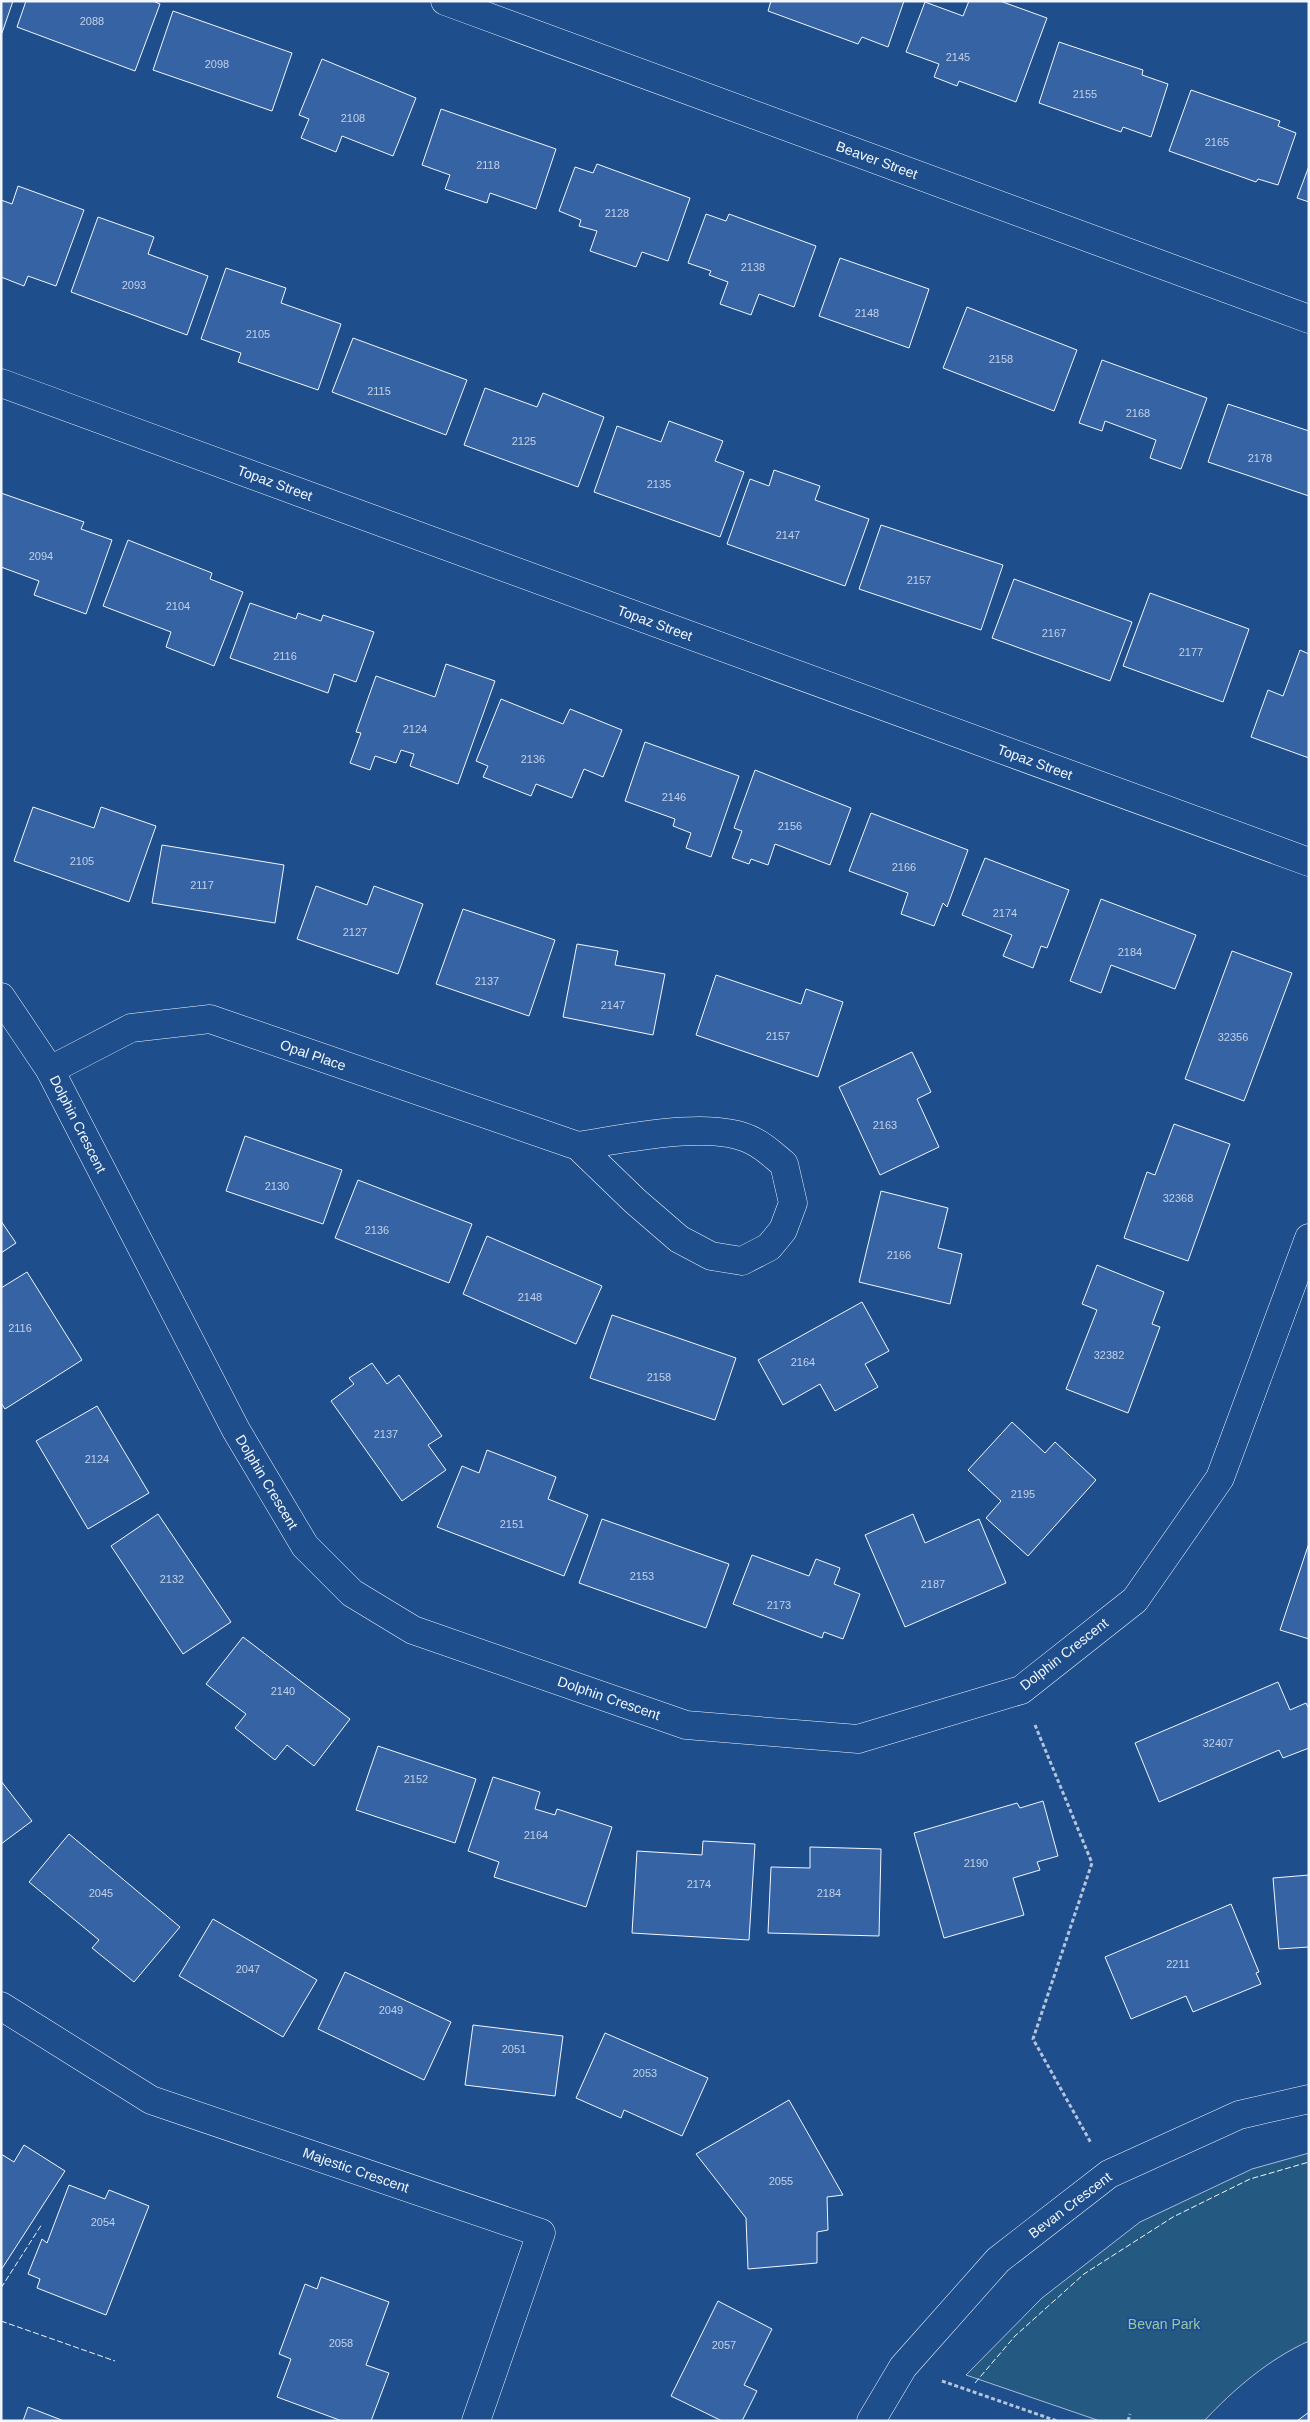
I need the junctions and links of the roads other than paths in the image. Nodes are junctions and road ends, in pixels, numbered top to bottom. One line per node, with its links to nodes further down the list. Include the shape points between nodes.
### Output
1 (445, 1): 2 (street, Beaver Street)
2 (1309, 319)
3 (1, 383): 4 (street, Topaz Street)
4 (1309, 862)
5 (1, 997): 6 (street, Dolphin Crescent)
6 (50, 1070): 7 (street, Opal Place, via 131,1028 210,1019); 8 (street, Dolphin Crescent, via 236,1430 305,1546 352,1593 413,1630 686,1725 858,1740 1021,1690 1135,1600 1220,1478)
7 (578, 1146): 7 (street, via 680,1240 711,1256 742,1261 769,1247 783,1230 792,1203 784,1164 753,1140 721,1130 661,1134)
8 (1309, 1238)
9 (1, 2006): 11 (street, Majestic Crescent, via 151,2100 541,2233)
10 (1309, 2099): 12 (street, Bevan Crescent, via 1238,2115 1109,2174 998,2260 903,2367)
11 (476, 2421)
12 (871, 2421)

